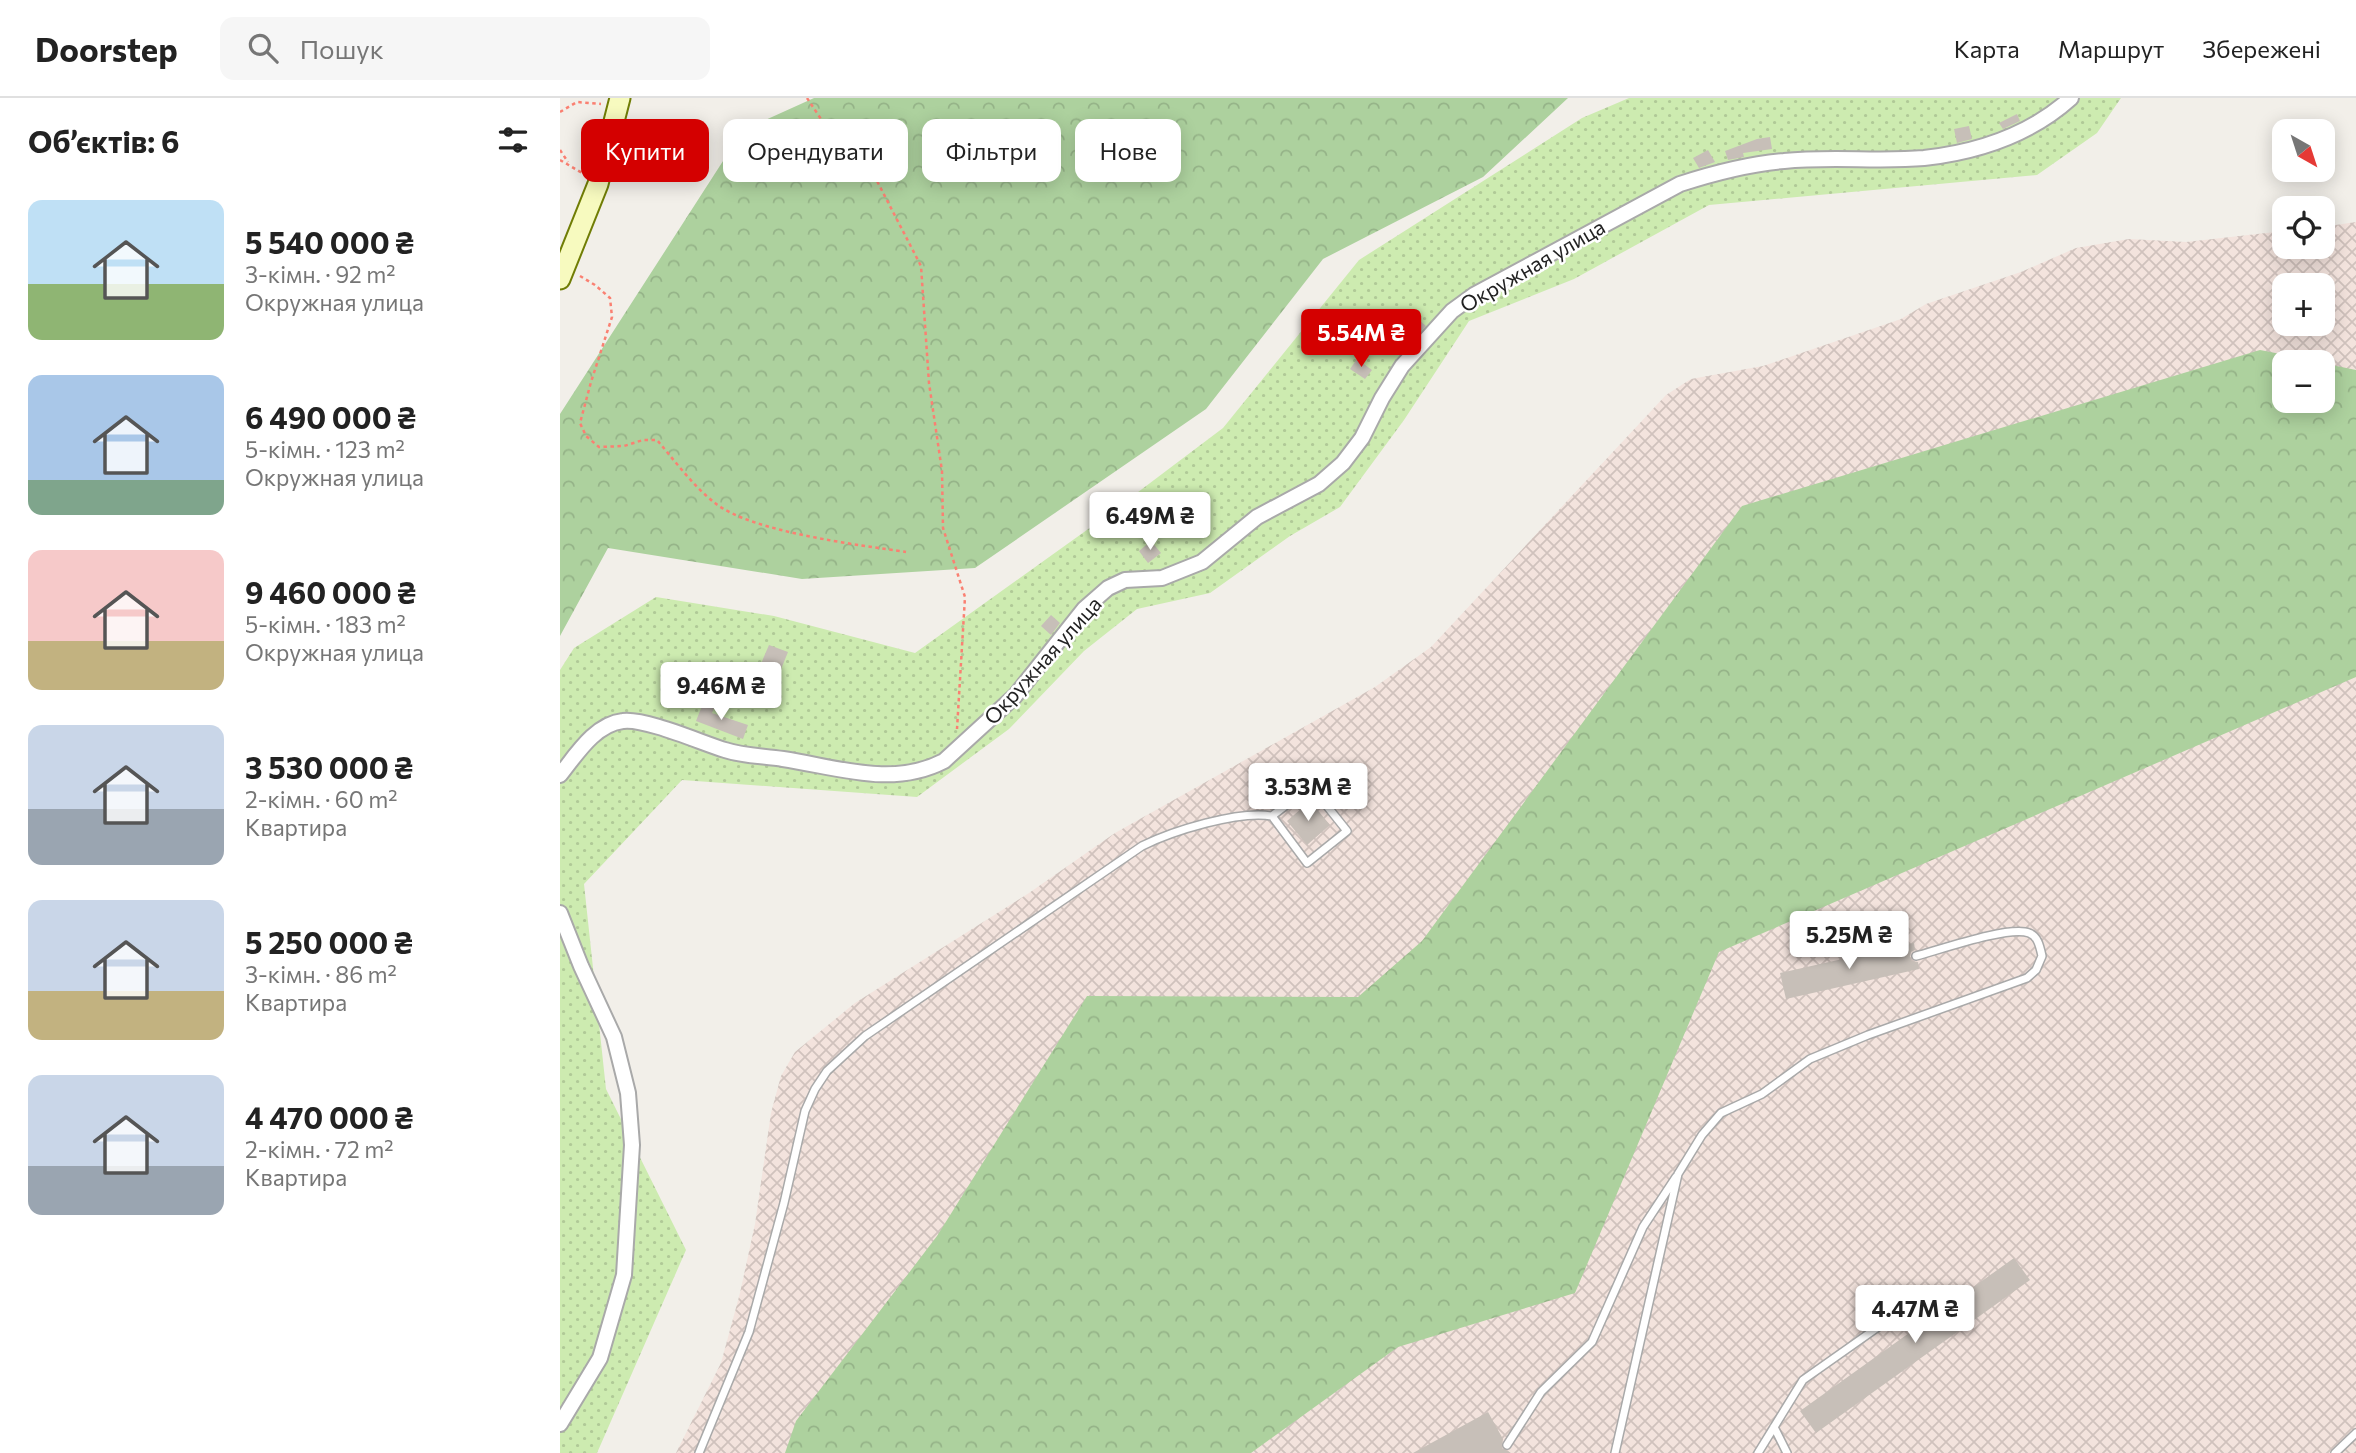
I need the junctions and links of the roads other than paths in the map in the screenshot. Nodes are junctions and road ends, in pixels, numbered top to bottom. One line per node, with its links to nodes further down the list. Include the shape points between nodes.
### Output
1 (2071, 98): 4 (street, Окружная улица, via 2039,123 1984,146 1926,158 1786,160 1679,184 1474,295 1452,311 1402,366 1343,463 1319,484 1257,517 1202,562 1161,578 1125,580 1108,588 1084,609 1015,696 944,761 914,773 844,771 729,752 624,721 607,726 586,742)
2 (619, 103): 3 (main road, via 598,184)
3 (562, 273)
4 (560, 775)
5 (1272, 816): 5 (lane, via 1311,786 1347,831 1307,863); 14 (lane, via 1256,813 1167,834 1142,846 865,1036 827,1071 805,1111 749,1332)
6 (560, 913): 10 (street, via 614,1037 628,1093 632,1145 624,1275 600,1358)
7 (1916, 956): 8 (lane, via 2010,930 2034,936 2042,956 2027,978 1810,1059 1762,1094 1721,1112)
8 (1678, 1174): 13 (lane, via 1643,1227 1592,1342 1541,1392); 15 (lane)
9 (1898, 1313): 11 (lane, via 1803,1380)
10 (560, 1424)
11 (1774, 1427): 16 (lane); 17 (lane)
12 (2356, 1433): 18 (lane)
13 (1507, 1445)
14 (699, 1453)
15 (1615, 1453)
16 (1759, 1453)
17 (1787, 1453)
18 (2335, 1453)

